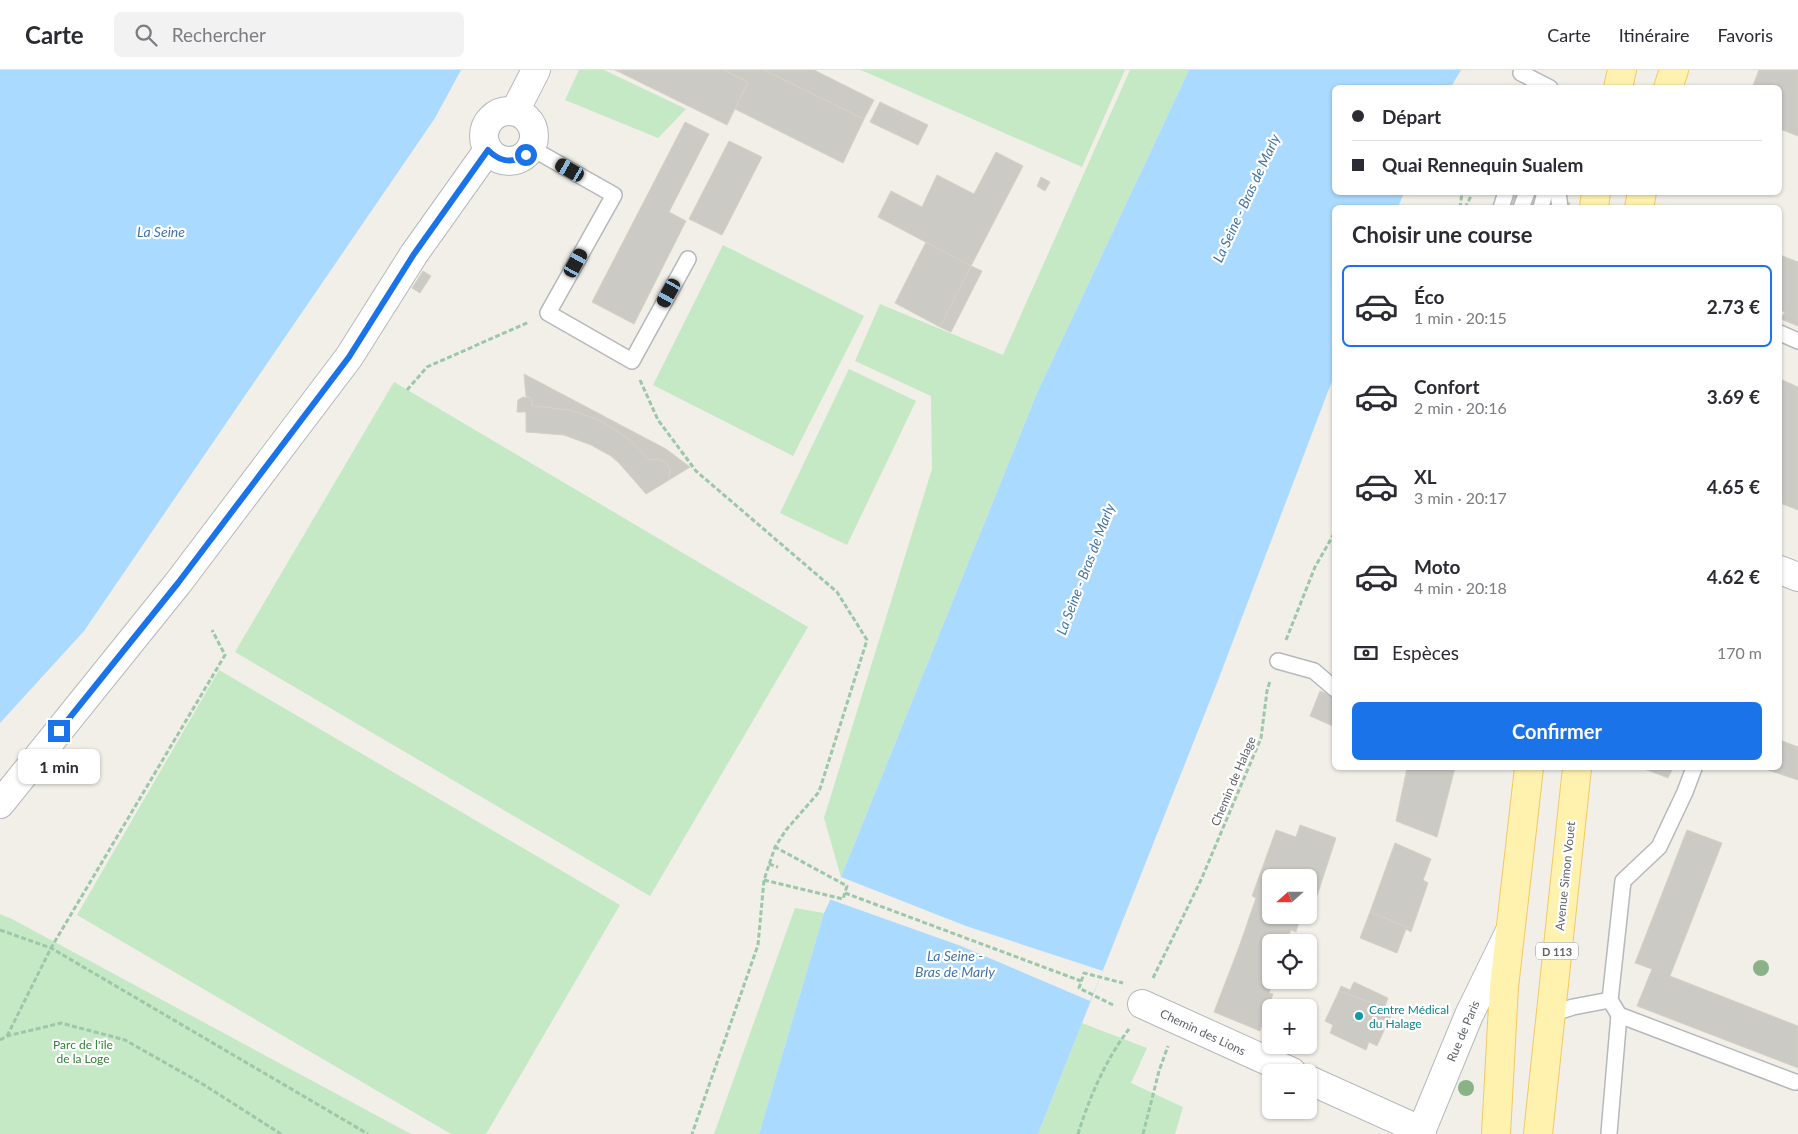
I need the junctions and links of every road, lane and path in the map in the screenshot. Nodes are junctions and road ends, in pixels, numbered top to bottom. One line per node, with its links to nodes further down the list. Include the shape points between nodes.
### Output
1 (536, 70): 8 (street)
2 (1622, 70): 6 (main road)
3 (1674, 70): 7 (main road)
4 (1521, 73): 5 (lane)
5 (1544, 85)
6 (1619, 85)
7 (1669, 85)
8 (515, 111): 9 (street, via 532,125 535,133); 10 (street, via 498,112 486,125 484,133)
9 (531, 148): 10 (street, via 518,160 510,161 502,160); 12 (lane, via 614,195)
10 (488, 150): 26 (street, via 414,254 349,357 178,583)
11 (688, 259): 15 (lane)
12 (548, 313): 15 (lane); 16 (path, via 427,367)
13 (1782, 334): 14 (lane)
14 (1798, 340)
15 (632, 361): 27 (path, via 658,420 696,471 837,592 867,640 819,792)
16 (407, 390)
17 (1332, 537): 21 (path, Chemin de Halage, via 1315,567)
18 (1782, 571): 19 (street)
19 (1798, 577)
20 (212, 630): 34 (path, via 225,656)
21 (1278, 661): 22 (lane, via 1314,670); 37 (path, Chemin de Halage, via 1267,692 1261,738 1201,880)
22 (1332, 685)
23 (1529, 770): 33 (main road)
24 (1577, 770): 38 (main road, Avenue Simon Vouet / D 113)
25 (1693, 770): 36 (lane, via 1658,847 1624,881)
26 (0, 804)
27 (775, 847): 28 (path); 31 (path, via 847,886)
28 (769, 864): 29 (path); 30 (path)
29 (778, 867)
30 (764, 880): 31 (path, via 843,899); 50 (path, via 758,945)
31 (845, 893): 35 (path)
32 (0, 930): 34 (path)
33 (1511, 930): 46 (street, Rue de Paris, via 1469,1015); 53 (main road, via 1504,987)
34 (51, 948): 40 (path); 49 (path)
35 (1081, 981): 37 (path, via 1079,988); 37 (path, via 1084,973)
36 (1610, 1000): 38 (lane); 39 (lane)
37 (1130, 1004): 43 (street, Chemin des Lions); 51 (path, Chemin de Halage, via 1122,1039 1084,1114)
38 (1551, 1014): 54 (main road, Avenue Simon Vouet / D 113)
39 (1619, 1015): 44 (lane); 47 (lane)
40 (7, 1036): 41 (path); 48 (path, via 61,1024 125,1040)
41 (0, 1040)
42 (1162, 1040): 52 (path, via 1168,1045)
43 (1273, 1064)
44 (1795, 1082)
45 (1317, 1084): 46 (street)
46 (1421, 1132)
47 (1609, 1133)
48 (281, 1134)
49 (368, 1134)
50 (692, 1134)
51 (1078, 1134)
52 (1143, 1134)
53 (1496, 1134)
54 (1538, 1134)

